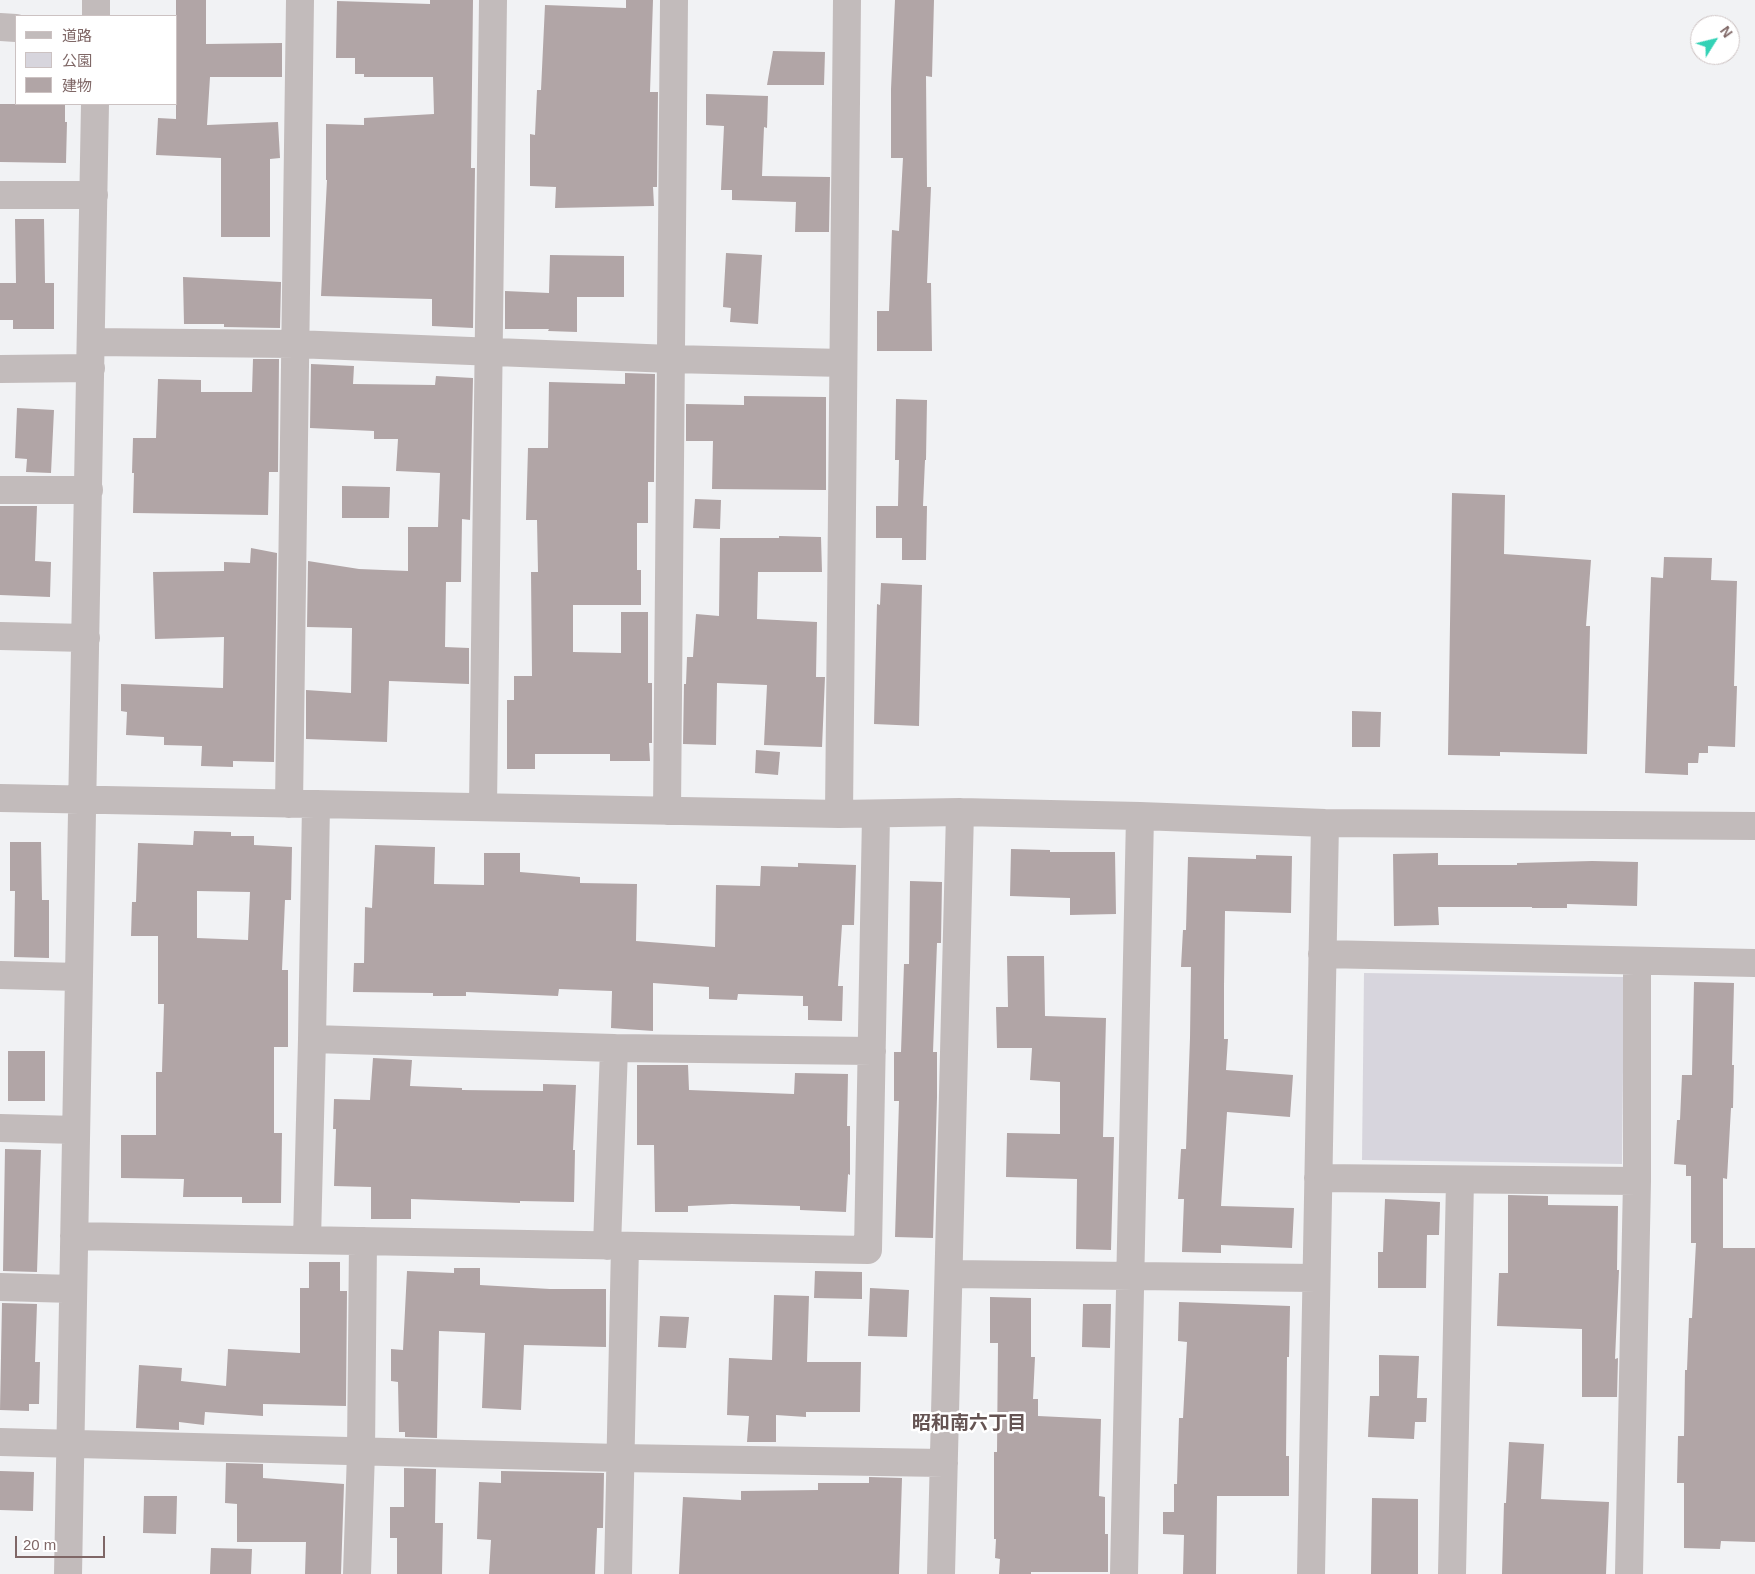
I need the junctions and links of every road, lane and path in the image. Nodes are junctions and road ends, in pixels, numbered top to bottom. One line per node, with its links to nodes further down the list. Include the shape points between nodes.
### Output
1 (96, 0): 6 (street)
2 (300, 0): 13 (street)
3 (493, 0): 14 (street)
4 (674, 0): 15 (street)
5 (846, 0): 16 (street)
6 (96, 15)
7 (0, 28): 8 (street)
8 (15, 28)
9 (95, 105): 11 (street)
10 (0, 195): 11 (street)
11 (94, 195): 12 (street)
12 (91, 342): 13 (street); 17 (street)
13 (295, 344): 14 (street); 25 (street)
14 (489, 353): 15 (street); 27 (street)
15 (671, 359): 16 (street); 28 (street)
16 (843, 364): 30 (street)
17 (91, 368): 18 (street); 20 (street)
18 (0, 369)
19 (0, 490): 20 (street)
20 (88, 490): 22 (street)
21 (0, 636): 22 (street)
22 (86, 638): 24 (street)
23 (0, 798): 24 (street)
24 (82, 800): 25 (street); 39 (street)
25 (289, 804): 26 (street)
26 (316, 804): 27 (street); 40 (street)
27 (483, 807): 28 (street)
28 (666, 811): 30 (street)
29 (960, 812): 31 (street); 32 (street); 52 (street)
30 (839, 814): 31 (street)
31 (876, 815): 42 (street)
32 (1140, 816): 33 (street); 53 (street)
33 (1325, 823): 34 (street); 35 (street)
34 (1755, 826)
35 (1322, 954): 36 (street); 45 (street)
36 (1637, 961): 37 (street); 47 (street)
37 (1755, 963)
38 (0, 975): 39 (street)
39 (80, 977): 44 (street)
40 (312, 1038): 41 (street); 49 (street)
41 (614, 1048): 42 (street); 51 (street)
42 (872, 1052): 51 (street, via 868,1250)
43 (0, 1128): 44 (street)
44 (76, 1130): 48 (street)
45 (1318, 1178): 46 (street); 54 (street)
46 (1460, 1180): 47 (street); 68 (street)
47 (1637, 1181): 69 (street)
48 (74, 1236): 49 (street); 56 (street)
49 (307, 1240): 50 (street)
50 (363, 1241): 51 (street); 59 (street)
51 (616, 1246): 60 (street)
52 (950, 1274): 53 (street); 61 (street)
53 (1131, 1276): 54 (street); 66 (street)
54 (1316, 1278): 67 (street)
55 (0, 1287): 56 (street)
56 (73, 1289): 58 (street)
57 (0, 1442): 58 (street)
58 (70, 1443): 59 (street); 62 (street)
59 (361, 1452): 60 (street); 63 (street)
60 (619, 1458): 61 (street); 64 (street)
61 (944, 1462): 65 (street)
62 (68, 1574)
63 (357, 1574)
64 (618, 1574)
65 (941, 1574)
66 (1124, 1574)
67 (1310, 1574)
68 (1452, 1574)
69 (1629, 1574)

